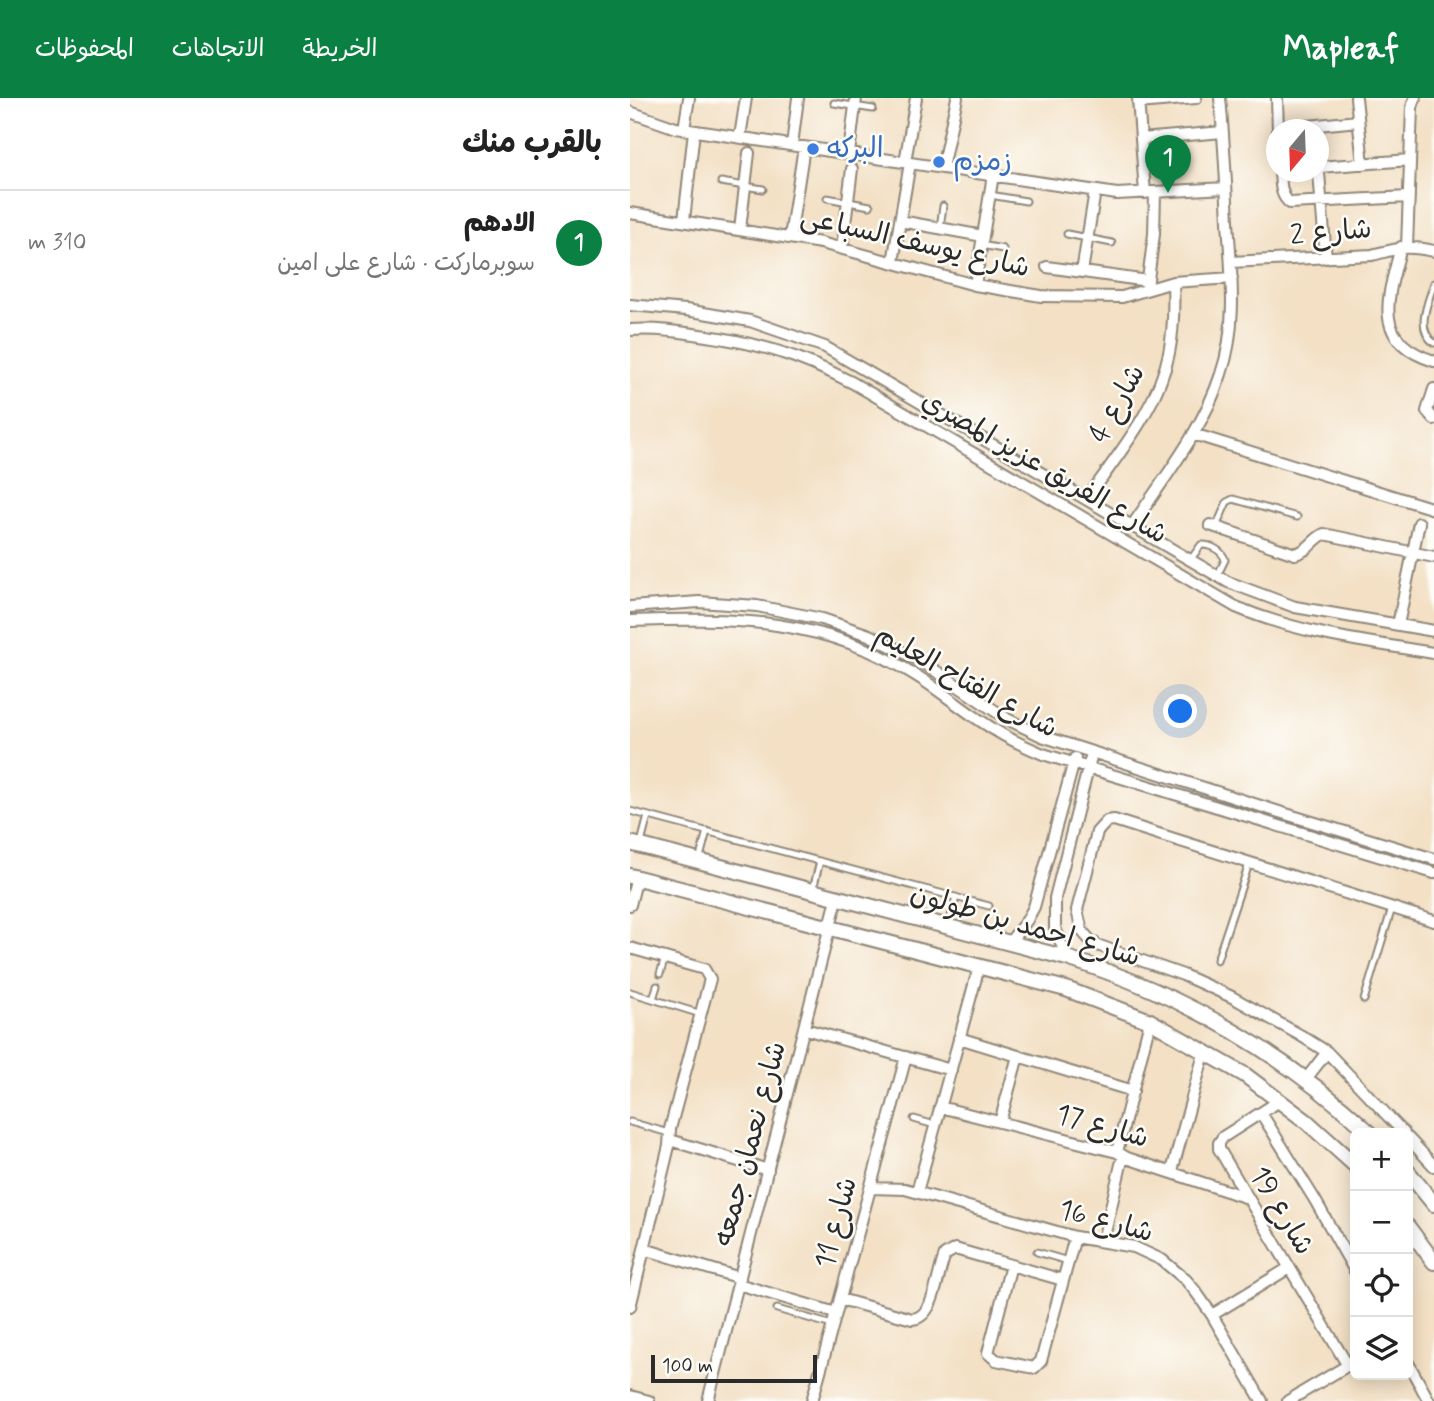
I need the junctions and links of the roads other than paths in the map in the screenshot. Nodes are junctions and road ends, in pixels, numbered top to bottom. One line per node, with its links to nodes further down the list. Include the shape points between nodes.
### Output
1 (689, 98): 19 (street)
2 (746, 98): 21 (street)
3 (798, 98): 23 (street)
4 (916, 98): 27 (street)
5 (957, 98): 30 (street)
6 (1196, 98): 11 (street)
7 (1220, 98): 20 (street)
8 (1277, 98): 16 (street)
9 (1356, 98): 17 (street)
10 (1415, 98): 26 (street)
11 (1138, 101): 22 (street)
12 (855, 102): 13 (lane); 14 (lane); 25 (street)
13 (834, 103)
14 (873, 109)
15 (630, 112): 19 (street)
16 (1278, 119)
17 (1358, 121): 18 (street); 28 (street)
18 (1329, 125)
19 (689, 130): 21 (street); 50 (street)
20 (1223, 132): 22 (street); 37 (street)
21 (740, 137): 23 (street)
22 (1141, 139): 40 (street)
23 (798, 146): 25 (street); 55 (street)
24 (749, 153): 36 (street)
25 (849, 153): 27 (street)
26 (1410, 160): 28 (street); 42 (street)
27 (908, 162): 30 (street); 51 (street)
28 (1363, 164): 29 (street)
29 (1329, 166)
30 (942, 168): 32 (street)
31 (852, 169): 45 (street)
32 (993, 175): 39 (street); 41 (street)
33 (720, 182): 36 (lane)
34 (1281, 182): 46 (street, via 1290,203)
35 (1320, 182): 46 (street)
36 (745, 186): 38 (lane); 52 (street)
37 (1226, 188): 40 (street); 65 (street)
38 (763, 189)
39 (1095, 191): 40 (street); 56 (street)
40 (1150, 193): 72 (street, via 1154,234)
41 (990, 195): 44 (lane); 57 (street)
42 (1409, 197): 46 (street); 59 (street)
43 (827, 198): 45 (lane)
44 (1026, 201)
45 (848, 202): 47 (lane); 60 (street)
46 (1322, 203): 63 (street)
47 (870, 206)
48 (943, 206): 53 (lane)
49 (630, 213): 50 (street, شارع يوسف السباعى)
50 (684, 220): 52 (street, شارع يوسف السباعى)
51 (901, 221): 53 (street); 64 (street)
52 (740, 229): 55 (street, شارع يوسف السباعى)
53 (940, 229): 57 (street)
54 (1067, 234): 56 (lane)
55 (790, 237): 60 (street, شارع يوسف السباعى)
56 (1088, 238): 58 (lane); 67 (street)
57 (982, 241): 61 (lane); 71 (street)
58 (1112, 243)
59 (1404, 247): 62 (street, شارع 2); 63 (street, شارع 2); 76 (street, via 1387,306 1388,321 1404,347)
60 (842, 248): 64 (street, شارع يوسف السباعى)
61 (1003, 249)
62 (1434, 251)
63 (1326, 258): 65 (street, شارع 2)
64 (892, 262): 71 (street, شارع يوسف السباعى)
65 (1231, 262): 68 (street)
66 (1047, 267): 67 (street)
67 (1082, 272): 72 (street)
68 (1232, 278): 69 (street, شارع يوسف السباعى); 82 (street, via 1233,310 1224,363)
69 (1173, 282): 72 (street, شارع يوسف السباعى); 84 (street, شارع 4, via 1169,355 1158,389)
70 (1434, 283): 75 (lane, via 1423,327)
71 (975, 285): 72 (street, شارع يوسف السباعى, via 1074,298 1122,297)
72 (1147, 286)
73 (630, 305): 78 (street, شارع الفريق عزيز المصري, via 750,321 805,339)
74 (630, 330): 80 (street, شارع الفريق عزيز المصري, via 746,341 783,351 841,377)
75 (1434, 343)
76 (1434, 361)
77 (1434, 389): 79 (street, via 1427,411)
78 (946, 416): 80 (street); 81 (street, شارع الفريق عزيز المصري)
79 (1434, 419)
80 (937, 432): 83 (street, شارع الفريق عزيز المصري)
81 (976, 434): 83 (street); 84 (street, شارع الفريق عزيز المصري)
82 (1193, 434): 85 (street); 88 (street)
83 (967, 450): 100 (street, شارع الفريق عزيز المصري, via 1236,607 1326,636)
84 (1087, 499): 88 (street, شارع الفريق عزيز المصري)
85 (1434, 509)
86 (1297, 517): 89 (lane, via 1233,499)
87 (1419, 523): 90 (street)
88 (1132, 526): 92 (street, شارع الفريق عزيز المصري)
89 (1213, 526): 90 (street, via 1295,554 1324,534)
90 (1413, 552): 91 (street); 97 (street)
91 (1434, 557)
92 (1190, 560): 93 (street, شارع الفريق عزيز المصري); 93 (lane, via 1201,545 1220,551 1225,560)
93 (1217, 576): 97 (street, شارع الفريق عزيز المصري, via 1295,607)
94 (630, 607): 95 (street, شارع الفتاح العليم, via 699,602 757,606)
95 (822, 619): 99 (street); 101 (street, شارع الفتاح العليم, via 869,635 921,662 1007,719)
96 (630, 621): 99 (street, شارع الفتاح العليم, via 756,621)
97 (1398, 625): 98 (street, شارع الفريق عزيز المصري)
98 (1434, 631)
99 (817, 632): 103 (street, شارع الفتاح العليم, via 905,670 1006,736)
100 (1434, 653)
101 (1077, 748): 102 (street, شارع الفتاح العليم); 103 (street)
102 (1092, 753): 104 (street); 111 (street, شارع الفتاح العليم)
103 (1073, 765): 104 (street, شارع الفتاح العليم); 106 (street)
104 (1088, 770): 105 (street); 115 (street, شارع الفتاح العليم)
105 (1079, 806): 106 (street, via 1072,802); 124 (street)
106 (1061, 808): 122 (street)
107 (630, 811): 108 (lane)
108 (649, 816): 109 (lane); 110 (lane)
109 (707, 831): 112 (lane); 113 (lane)
110 (635, 845): 112 (street, شارع احمد بن طولون)
111 (1434, 859)
112 (699, 861): 117 (street, شارع احمد بن طولون)
113 (820, 861): 117 (lane); 118 (lane)
114 (1249, 862): 123 (street); 132 (lane); 144 (street, via 1121,821 1107,821 1097,832 1078,921 1097,945 1232,997)
115 (1434, 873)
116 (634, 876): 120 (street); 127 (street, شارع احمد بن طولون)
117 (812, 892): 119 (street, شارع احمد بن طولون)
118 (956, 897): 121 (lane); 126 (lane)
119 (837, 899): 126 (street, شارع احمد بن طولون); 127 (street, شارع نعمان جمعه)
120 (630, 905)
121 (989, 906)
122 (1034, 907): 124 (street); 128 (street)
123 (1392, 908): 125 (street); 138 (lane)
124 (1054, 913): 131 (street)
125 (1434, 921)
126 (948, 927): 128 (street, شارع احمد بن طولون)
127 (830, 929): 133 (street, شارع احمد بن طولون); 141 (street, شارع نعمان جمعه)
128 (1009, 943): 131 (street, شارع احمد بن طولون)
129 (630, 948): 130 (street)
130 (665, 958): 134 (lane); 139 (street, via 709,973)
131 (1067, 958): 148 (street, شارع احمد بن طولون, via 1175,1000 1229,1028)
132 (1217, 960)
133 (979, 967): 140 (street, شارع احمد بن طولون, via 1066,989); 142 (street)
134 (660, 974)
135 (657, 986): 137 (lane)
136 (630, 992): 137 (lane)
137 (653, 999): 139 (lane)
138 (1364, 1000)
139 (701, 1014): 159 (street)
140 (1150, 1021): 143 (street, شارع احمد بن طولون); 149 (street)
141 (805, 1029): 146 (street); 164 (street, شارع نعمان جمعه)
142 (959, 1038): 145 (street); 147 (street)
143 (1205, 1050): 150 (street, شارع احمد بن طولون); 165 (street)
144 (1327, 1052): 148 (street); 158 (street)
145 (1018, 1056): 149 (street); 155 (street)
146 (906, 1057): 147 (street); 167 (street, شارع 11)
147 (951, 1070): 151 (street)
148 (1306, 1079): 157 (street, شارع احمد بن طولون)
149 (1133, 1091): 161 (street)
150 (1281, 1100): 152 (street, شارع 19); 162 (street, شارع احمد بن طولون)
151 (940, 1107): 155 (street, شارع 17); 156 (street)
152 (1261, 1113): 169 (street, شارع 19, via 1223,1137 1218,1146); 177 (street)
153 (914, 1119): 156 (lane)
154 (630, 1122): 159 (lane)
155 (1000, 1122): 161 (street, شارع 17)
156 (935, 1125): 168 (street)
157 (1364, 1128)
158 (1399, 1128)
159 (670, 1136): 164 (street); 174 (street)
160 (1413, 1143): 163 (street)
161 (1120, 1154): 165 (street, شارع 17); 173 (street)
162 (1350, 1161)
163 (1434, 1166)
164 (768, 1170): 182 (street, شارع نعمان جمعه)
165 (1172, 1171): 169 (street, شارع 17)
166 (1413, 1178): 170 (street)
167 (870, 1188): 168 (street, شارع 16); 183 (street, شارع 11)
168 (917, 1192): 172 (street, شارع 16)
169 (1248, 1198): 180 (street, شارع 19)
170 (1434, 1204)
171 (1413, 1234): 178 (street)
172 (1074, 1237): 173 (street, شارع 16); 176 (street)
173 (1103, 1241): 187 (street, شارع 16, via 1134,1247 1162,1260 1186,1280)
174 (644, 1249): 182 (street); 184 (street)
175 (1037, 1252): 176 (lane)
176 (1068, 1261): 181 (street)
177 (1350, 1262)
178 (1434, 1262)
179 (1011, 1265): 181 (street); 181 (street, via 987,1350 996,1360 1031,1369 1039,1364); 183 (street, via 955,1249 947,1252 929,1310 917,1319)
180 (1289, 1268): 187 (street); 189 (street, شارع 19)
181 (1063, 1280)
182 (739, 1281): 186 (street); 196 (street, شارع نعمان جمعه)
183 (840, 1299): 186 (street, شارع 11)
184 (630, 1307)
185 (777, 1309): 188 (lane)
186 (836, 1313): 188 (street, شارع 11)
187 (1213, 1315): 198 (street, شارع 16)
188 (832, 1325): 197 (street, شارع 11)
189 (1350, 1361)
190 (1350, 1365): 199 (street)
191 (1413, 1372): 193 (street)
192 (1434, 1382): 193 (street)
193 (1423, 1389): 200 (street)
194 (630, 1396): 195 (street)
195 (649, 1401)
196 (708, 1401)
197 (812, 1401)
198 (1262, 1401)
199 (1288, 1401)
200 (1429, 1401)

